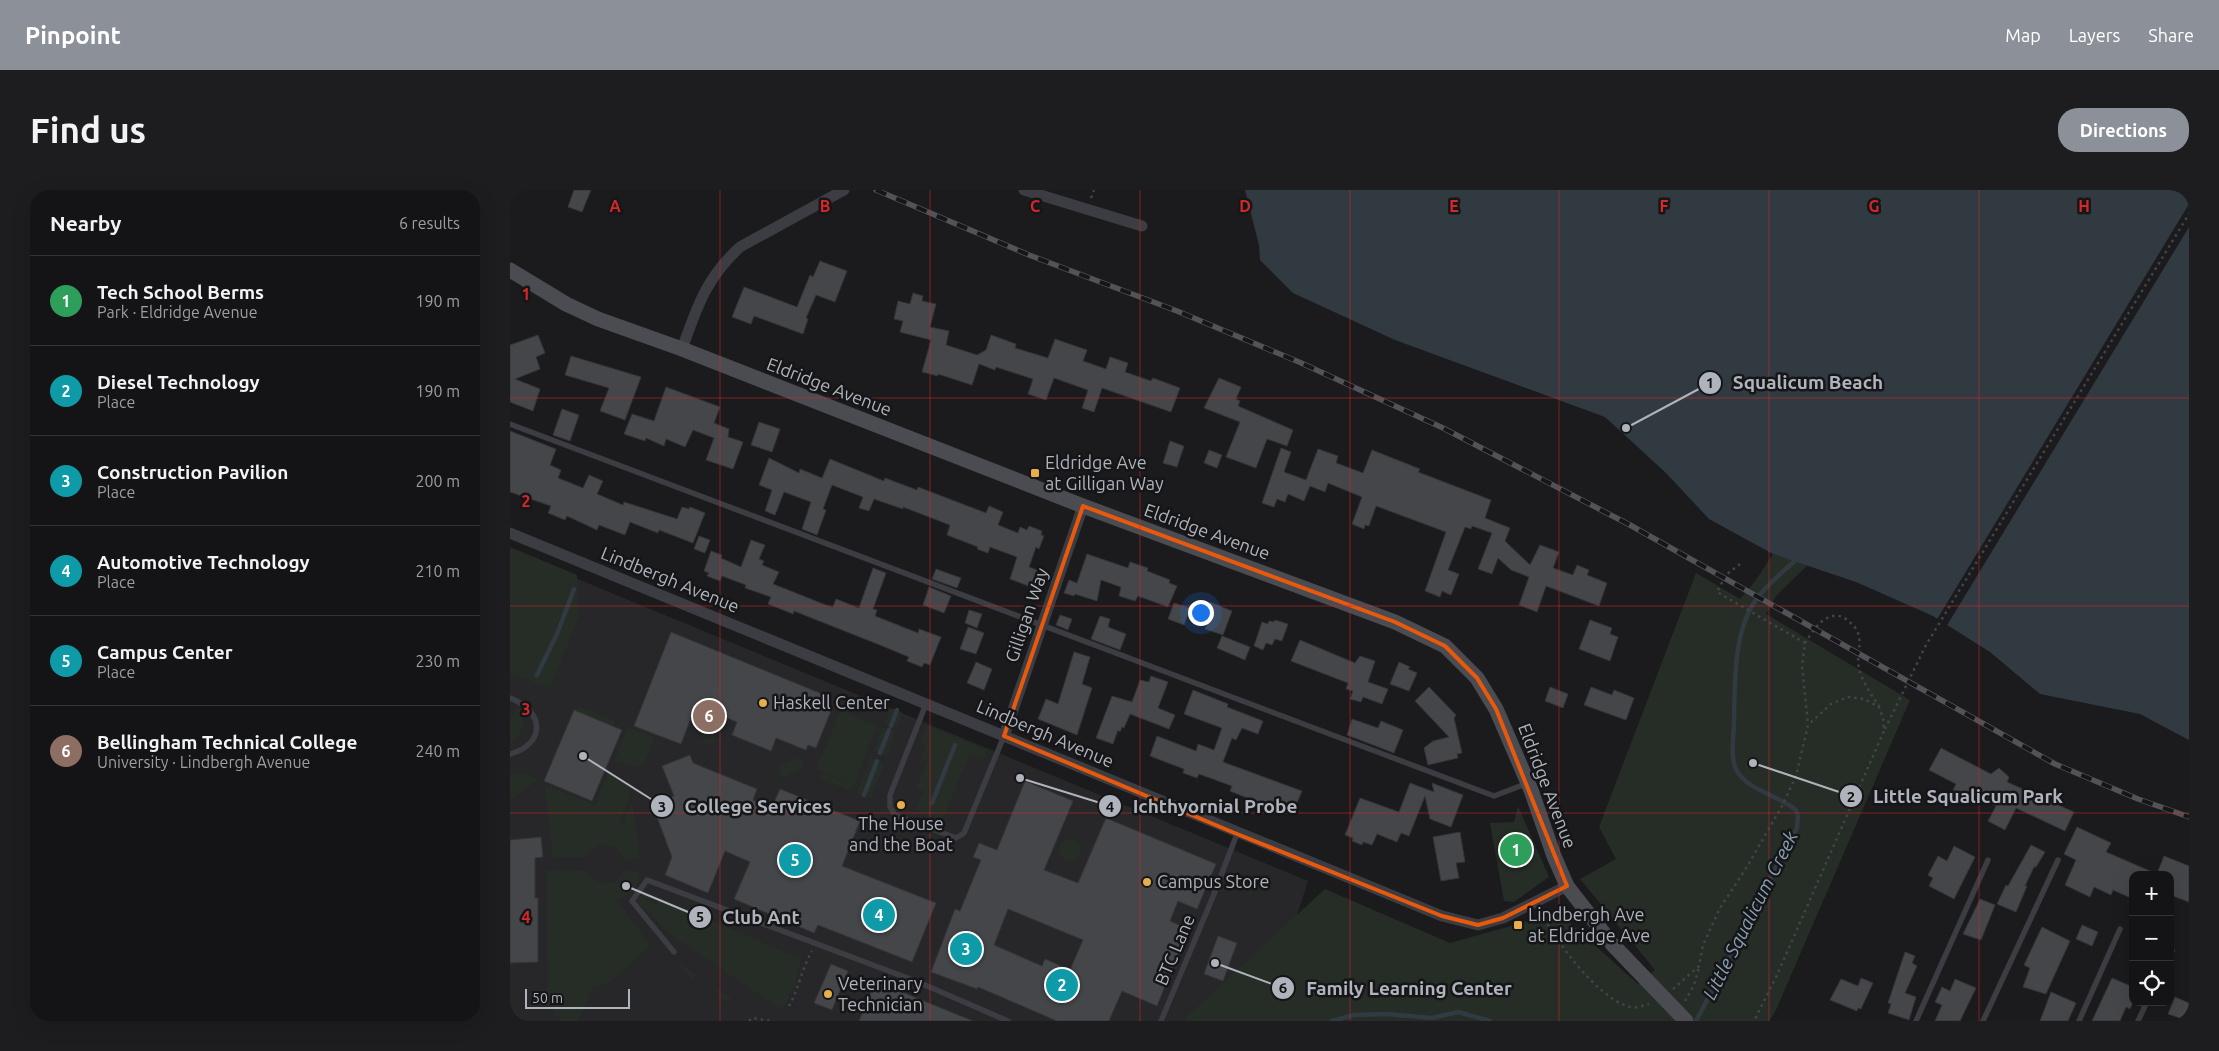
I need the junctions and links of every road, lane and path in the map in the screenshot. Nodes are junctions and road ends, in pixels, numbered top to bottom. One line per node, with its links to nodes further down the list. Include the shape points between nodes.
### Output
1 (844, 190): 6 (street, via 740,246 709,282)
2 (1024, 190): 4 (street)
3 (2189, 214): 17 (path, via 1926,645)
4 (1142, 226)
5 (511, 274): 6 (main road, Eldridge Avenue, via 566,304)
6 (682, 349): 8 (main road, Eldridge Avenue)
7 (510, 424): 11 (lane)
8 (1083, 506): 11 (street, Gilligan Way); 20 (main road, Eldridge Avenue, via 1395,622 1445,646 1477,678 1492,701)
9 (510, 533): 14 (street, Lindbergh Avenue)
10 (1740, 564): 12 (path, via 1726,575 1717,592)
11 (1042, 626): 18 (street, Gilligan Way); 20 (lane, via 1494,796)
12 (1805, 643): 15 (path, via 1824,619 1843,617 1850,622 1859,634 1858,666 1862,679); 16 (path, via 1802,666)
13 (510, 698): 19 (lane, via 532,710 537,722 536,733 528,744 522,751)
14 (926, 704): 18 (street, Lindbergh Avenue); 18 (lane, via 890,795 890,807 895,815 956,838 964,833)
15 (1879, 707): 16 (path, via 1864,699 1848,697 1831,704); 17 (path, via 1884,718)
16 (1808, 725): 29 (path, via 1796,776 1782,806 1720,908 1703,945)
17 (1884, 731): 39 (path)
18 (1004, 736): 21 (street, Lindbergh Avenue)
19 (510, 754)
20 (1528, 783): 24 (main road, Eldridge Avenue)
21 (1237, 834): 25 (street, Lindbergh Avenue, via 1442,916 1478,925 1503,918); 38 (lane, BTC Lane)
22 (1988, 860): 40 (lane)
23 (2058, 860): 41 (lane)
24 (1567, 886): 25 (street, Lindbergh Avenue); 34 (main road, Eldridge Avenue, bridge, via 1613,945)
25 (1535, 902): 31 (path, via 1550,930 1579,968 1603,991 1630,1007)
26 (2120, 929): 42 (lane)
27 (674, 952): 37 (lane, via 632,900 647,880 918,982)
28 (804, 964): 32 (path, via 800,983)
29 (1699, 966): 30 (path); 34 (path)
30 (1668, 993)
31 (1655, 1002)
32 (789, 1006)
33 (2145, 1006): 43 (lane)
34 (1683, 1014)
35 (748, 1021): 36 (path, via 752,1018)
36 (771, 1021)
37 (1008, 1021)
38 (1161, 1021)
39 (1754, 1021)
40 (1916, 1021)
41 (1983, 1021)
42 (2079, 1021)
43 (2138, 1021)

